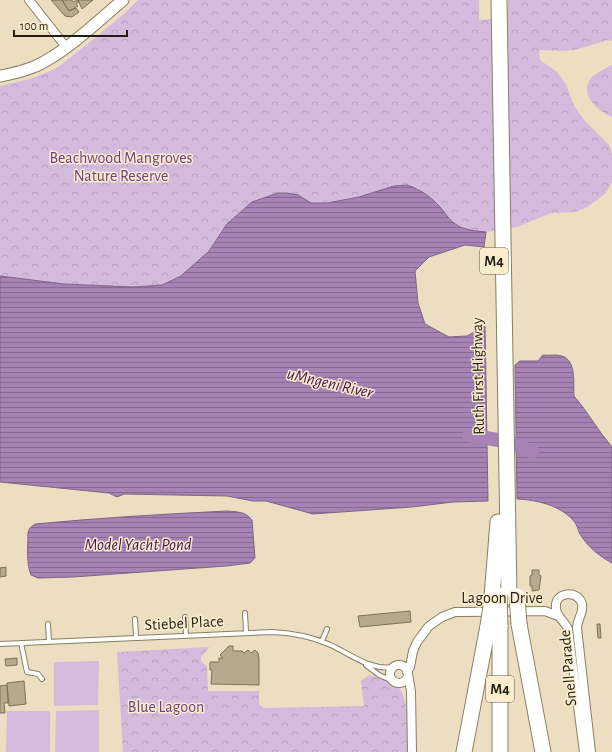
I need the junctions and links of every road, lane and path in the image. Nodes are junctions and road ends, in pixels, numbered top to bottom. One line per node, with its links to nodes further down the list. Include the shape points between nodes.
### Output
1 (28, 0): 5 (street)
2 (123, 0): 5 (main road)
3 (489, 0): 7 (highway, Ruth First Highway / M4)
4 (499, 0): 7 (highway, Ruth First Highway / M4)
5 (66, 47): 6 (main road, via 36,66)
6 (0, 76)
7 (505, 525): 8 (highway, Ruth First Highway / M4)
8 (504, 596): 14 (highway, Ruth First Highway / M4); 14 (highway, bridge)
9 (245, 613): 16 (lane)
10 (558, 616): 25 (street, Lagoon Drive, via 546,611 448,614 436,620 421,636 415,646); 34 (street, Snell Parade, via 568,629); 35 (street, Snell Parade, via 556,605 559,598 570,594 581,600 583,608 577,628)
11 (186, 617): 17 (lane)
12 (135, 620): 18 (lane)
13 (48, 624): 20 (lane)
14 (504, 626): 30 (highway); 31 (highway, Ruth First Highway / M4); 32 (highway, Ruth First Highway / M4); 33 (highway)
15 (327, 629): 19 (lane)
16 (246, 632): 17 (lane, Stiebel Place); 19 (lane, Stiebel Place, via 308,636)
17 (186, 635): 18 (lane, Stiebel Place)
18 (136, 638): 20 (lane, Stiebel Place)
19 (322, 641): 23 (lane, Stiebel Place)
20 (49, 642): 21 (lane, Stiebel Place)
21 (21, 643): 22 (lane, Stiebel Place); 26 (lane, via 27,672 38,674)
22 (0, 644)
23 (363, 662): 24 (lane, Stiebel Place, via 381,668); 27 (lane, Stiebel Place, via 379,675)
24 (394, 667): 25 (street, via 402,666); 27 (street, via 390,672 391,678)
25 (408, 673): 27 (street, via 405,681); 28 (street, Lagoon Drive)
26 (42, 679)
27 (396, 682): 28 (street, via 405,689)
28 (411, 699): 29 (street, Lagoon Drive)
29 (412, 752)
30 (464, 752)
31 (500, 752)
32 (510, 752)
33 (543, 752)
34 (584, 752)
35 (591, 752)

